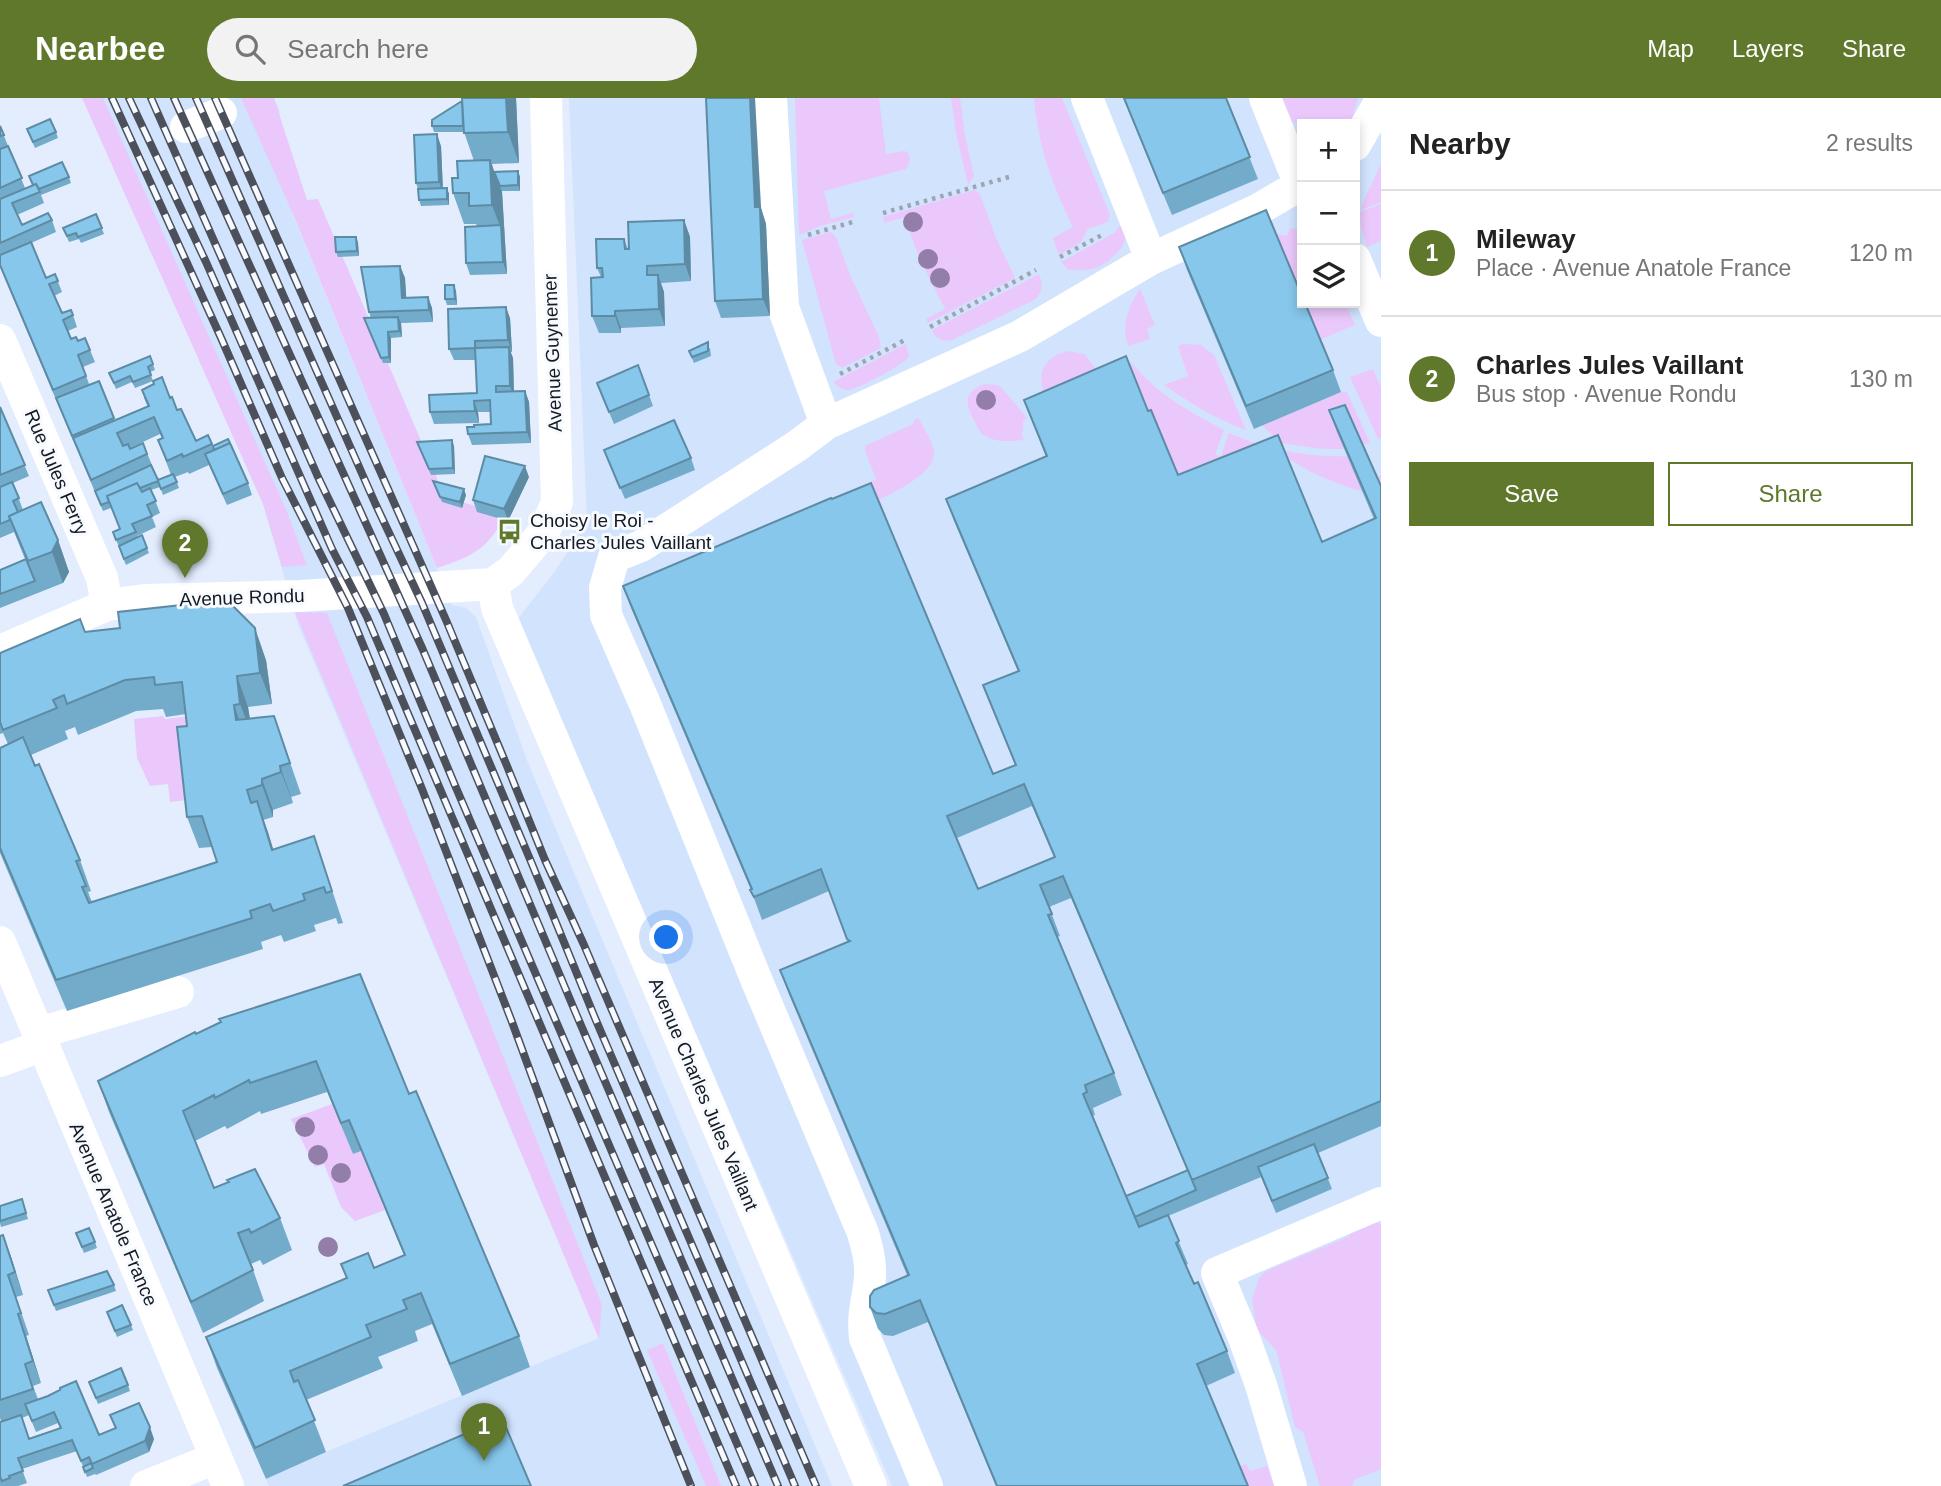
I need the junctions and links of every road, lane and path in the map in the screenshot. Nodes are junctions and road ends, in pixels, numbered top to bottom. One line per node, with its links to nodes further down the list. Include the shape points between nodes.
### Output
1 (546, 98): 26 (street, Avenue Guynemer, via 557,502 544,532 511,571)
2 (771, 98): 25 (street, via 783,307)
3 (1087, 98): 17 (street)
4 (1265, 98): 10 (street)
5 (1381, 100): 8 (street)
6 (221, 113): 7 (street)
7 (187, 127)
8 (1360, 136)
9 (1009, 177): 12 (path)
10 (1299, 182)
11 (1297, 188): 17 (street)
12 (883, 213)
13 (856, 221): 15 (path)
14 (1104, 234): 16 (path)
15 (798, 238)
16 (1060, 257)
17 (1151, 259): 25 (street, via 1020,336)
18 (1036, 270): 21 (path)
19 (1360, 271): 20 (street)
20 (1381, 321)
21 (930, 327)
22 (0, 340): 27 (street, Rue Jules Ferry, via 102,578)
23 (905, 340): 24 (path)
24 (835, 376)
25 (826, 424): 37 (street, via 641,546 614,558 605,588 606,615 863,1233 870,1259 865,1338)
26 (493, 584): 27 (street, Avenue Rondu, via 145,600); 36 (street, Avenue Charles Jules Vaillant, via 497,608)
27 (107, 606): 28 (street, Avenue Rondu)
28 (0, 651)
29 (0, 942): 31 (street, Avenue Anatole France)
30 (178, 992): 31 (street)
31 (42, 1039): 32 (street); 34 (street, Avenue Anatole France)
32 (0, 1061)
33 (1381, 1203): 38 (street, via 1217,1273 1261,1385)
34 (222, 1472): 35 (street)
35 (146, 1486)
36 (871, 1486)
37 (927, 1486)
38 (1291, 1486)

